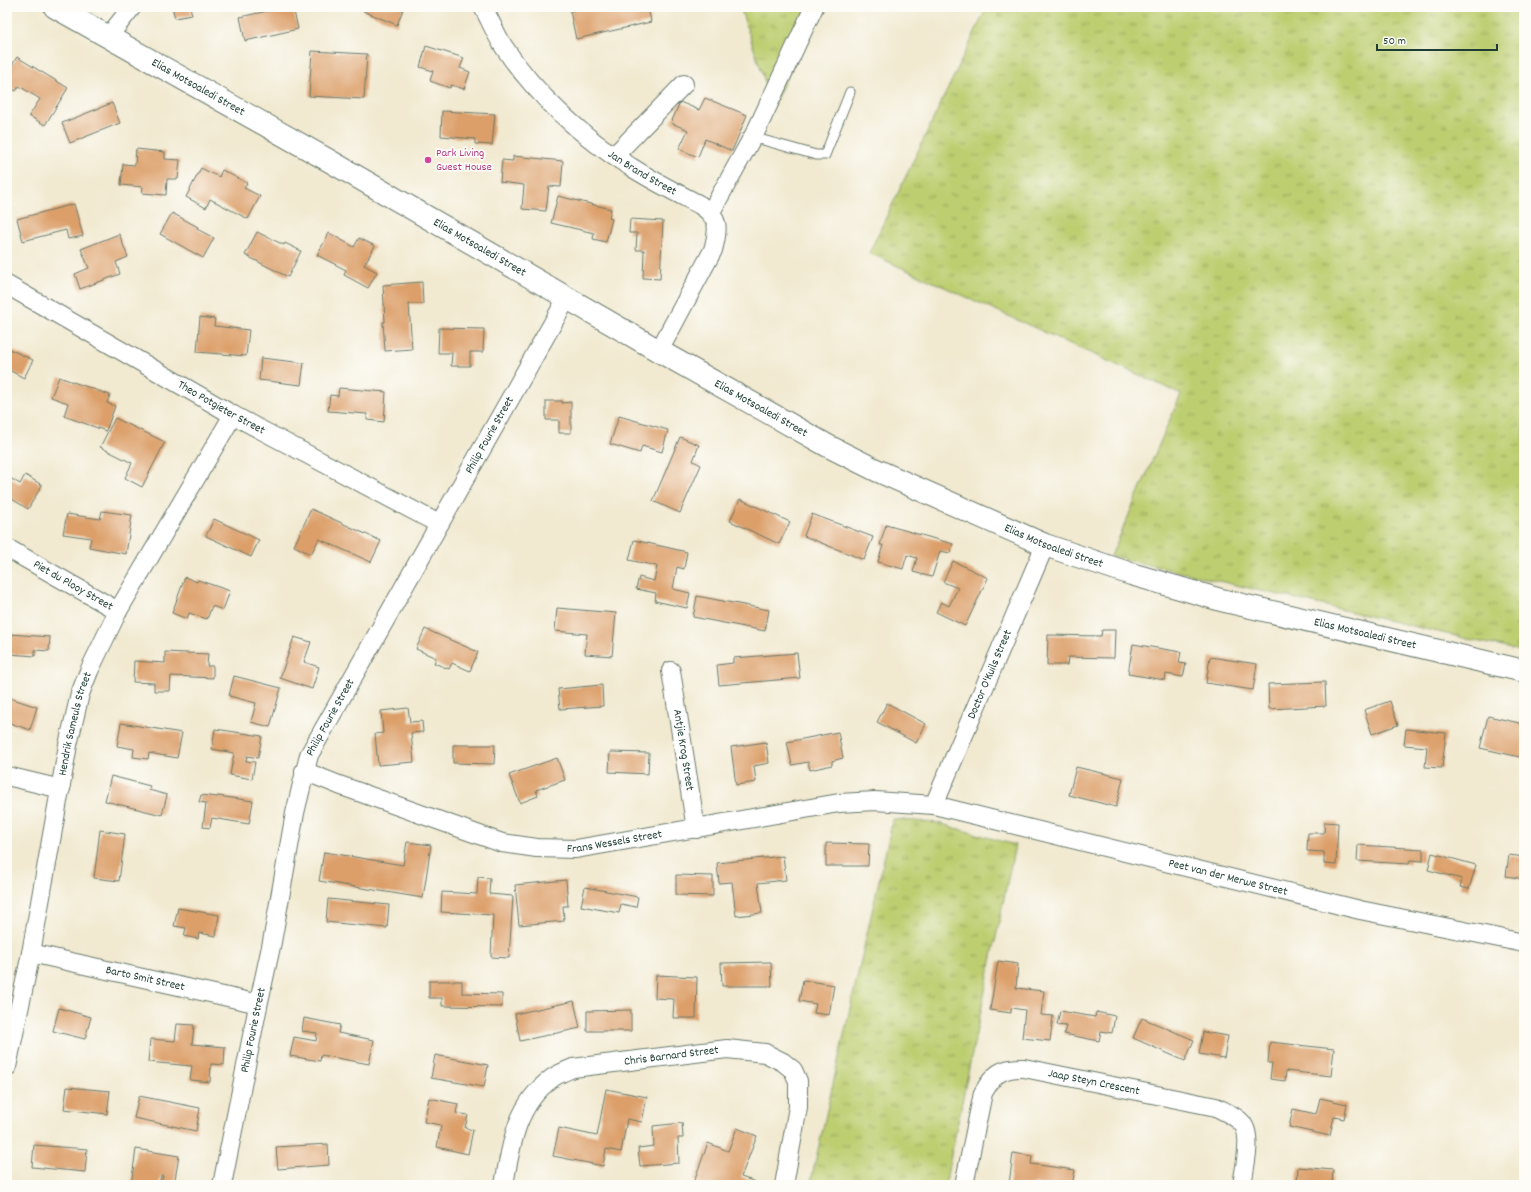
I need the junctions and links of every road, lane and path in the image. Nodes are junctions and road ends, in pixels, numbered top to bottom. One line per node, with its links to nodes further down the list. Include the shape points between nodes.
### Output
1 (55, 7): 5 (street, Elias Motsoaledi Street)
2 (132, 7): 5 (street)
3 (483, 7): 9 (street, Jan Brand Street, via 504,47 529,82 570,121)
4 (814, 7): 8 (street)
5 (108, 37): 12 (street, Elias Motsoaledi Street)
6 (684, 84): 9 (street)
7 (850, 92): 8 (lane, via 825,155 816,155)
8 (752, 137): 10 (street)
9 (614, 156): 10 (street, Jan Brand Street)
10 (711, 212): 13 (street, via 717,226 714,250)
11 (7, 285): 14 (street, Theo Potgieter Street)
12 (567, 298): 13 (street, Elias Motsoaledi Street); 15 (street, Philip Fourie Street)
13 (659, 351): 16 (street, Elias Motsoaledi Street, via 828,446)
14 (233, 415): 15 (street, Theo Potgieter Street); 18 (street, Hendrik Sameuls Street)
15 (439, 524): 21 (street, Philip Fourie Street, via 315,743)
16 (1045, 545): 20 (street, Elias Motsoaledi Street, via 1131,574 1221,600); 24 (street, Doctor O'Kuils Street)
17 (7, 548): 18 (street, Piet du Plooy Street)
18 (118, 611): 23 (street, Hendrik Sameuls Street, via 80,694)
19 (671, 671): 25 (street, Antjie Krog Street)
20 (1524, 671)
21 (304, 771): 25 (street, Frans Wessels Street, via 502,843 521,846 576,849); 28 (street, Philip Fourie Street)
22 (7, 776): 23 (street)
23 (61, 789): 27 (street, Hendrik Sameuls Street)
24 (934, 805): 25 (street, Frans Wessels Street, via 875,801 839,803); 26 (street, Peet van der Merwe Street, via 1360,910)
25 (696, 829)
26 (1524, 943)
27 (31, 953): 28 (street, Barto Smit Street, via 250,1002); 29 (street, Hendrik Sameuls Street)
28 (258, 1006): 30 (street, Philip Fourie Street)
29 (7, 1067)
30 (222, 1185)
31 (504, 1185): 32 (street, Chris Barnard Street, via 518,1122 528,1103 552,1078 573,1068 727,1049 765,1054 784,1062 793,1070 798,1081 798,1107)
32 (784, 1185)
33 (964, 1185): 34 (street, Jaap Steyn Crescent, via 983,1093 990,1080 1002,1071 1012,1068 1024,1068 1216,1108 1236,1118 1244,1126 1248,1143)
34 (1242, 1185)

